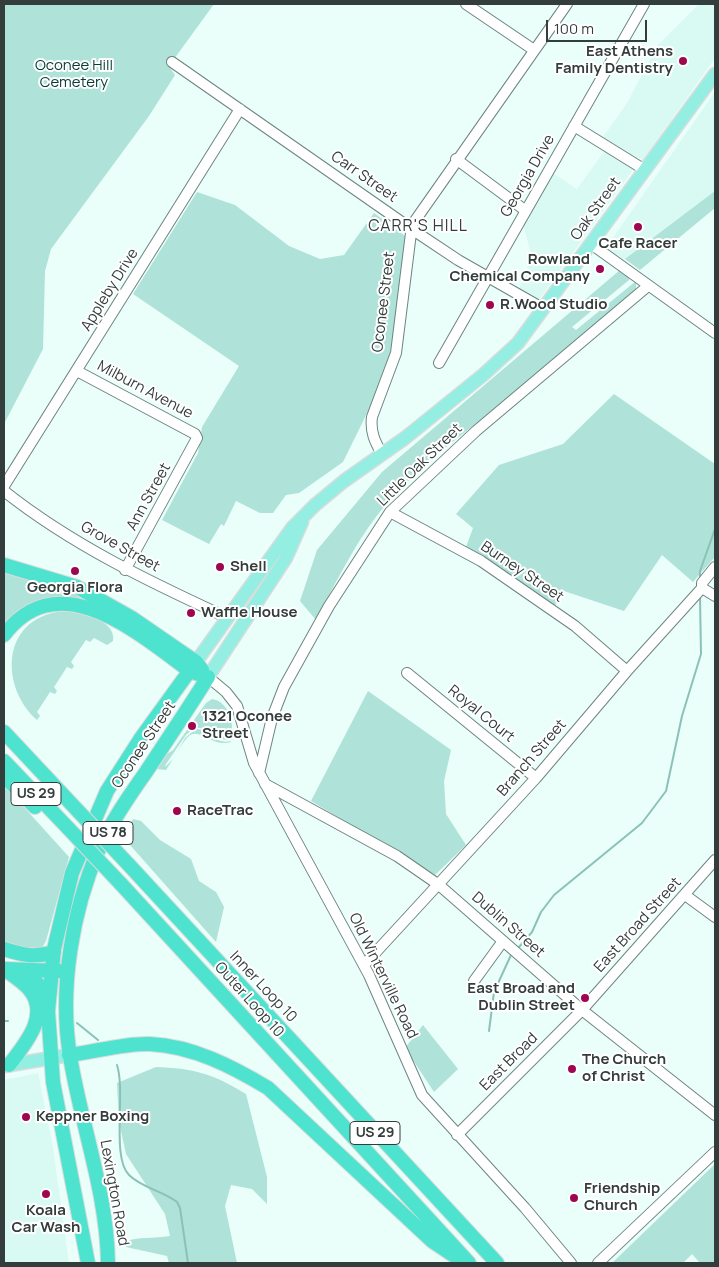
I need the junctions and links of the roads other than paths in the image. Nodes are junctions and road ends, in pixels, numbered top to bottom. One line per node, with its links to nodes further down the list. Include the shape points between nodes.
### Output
1 (466, 4): 4 (street)
2 (567, 4): 4 (street, Oconee Street)
3 (644, 4): 8 (street, Georgia Drive)
4 (534, 50): 9 (street, Oconee Street)
5 (172, 62): 7 (street, Carr Street)
6 (715, 74): 10 (main road, Oak Street)
7 (240, 108): 12 (street, Carr Street); 19 (street, Appleby Drive)
8 (574, 126): 10 (street); 11 (street, Georgia Drive)
9 (456, 159): 11 (street); 12 (street, Oconee Street, via 415,217)
10 (645, 170): 13 (main road, Oak Street)
11 (526, 211): 14 (street, Georgia Drive)
12 (411, 229): 14 (street, Carr Street); 21 (street, Oconee Street, via 396,353 370,428)
13 (591, 244): 15 (street); 16 (main road, Oak Street)
14 (487, 277): 16 (street, Carr Street); 18 (street, Georgia Drive)
15 (648, 286): 17 (street); 24 (street, Little Oak Street, via 476,431)
16 (544, 309): 21 (main road, Oak Street, via 505,357)
17 (715, 332)
18 (439, 363)
19 (77, 371): 20 (street, Milburn Avenue, via 160,414); 22 (street, Appleby Drive)
20 (197, 438): 28 (street, Ann Street)
21 (382, 454): 25 (main road, Oconee Street, via 344,481)
22 (4, 486)
23 (4, 491): 28 (street, Grove Street, via 47,523)
24 (390, 512): 35 (street, Burney Street, via 481,560 575,626); 43 (street, Little Oak Street, via 329,606 284,686 272,718)
25 (303, 519): 31 (main road, Oconee Street, via 292,528); 37 (main road, Oconee Street, via 286,558)
26 (4, 565): 34 (highway, via 77,587 132,618)
27 (715, 567): 29 (street, Branch Street, via 702,583)
28 (125, 570): 31 (street, Grove Street)
29 (702, 588): 30 (street); 35 (street, Branch Street)
30 (715, 596)
31 (228, 618): 34 (main road, Oconee Street)
32 (4, 635): 33 (highway, via 12,624 36,608 75,604 96,611)
33 (158, 649): 34 (highway); 38 (highway)
34 (193, 667): 37 (highway); 38 (highway, Oconee Street)
35 (627, 671): 45 (street, Branch Street)
36 (407, 674): 45 (street, Royal Court)
37 (208, 677): 43 (street, Old Winterville Road, via 237,706); 57 (highway, Oconee Street / US 78, via 128,797 99,848 74,929)
38 (180, 684): 54 (highway, Oconee Street, via 107,791 72,873)
39 (4, 720): 42 (highway, via 23,744)
40 (4, 732): 42 (highway, Inner Loop 10 / US 29)
41 (4, 761): 47 (highway, Outer Loop 10 / US 29)
42 (31, 761): 73 (highway, Inner Loop 10 / US 29, bridge)
43 (259, 773): 46 (street, Old Winterville Road)
44 (4, 776): 47 (highway, via 49,820)
45 (536, 778): 49 (street, Branch Street)
46 (264, 784): 49 (street, Dublin Street, via 397,856); 55 (street, Old Winterville Road)
47 (68, 828): 72 (highway, Outer Loop 10 / US 29, bridge)
48 (715, 860): 50 (street, East Broad Street)
49 (439, 885): 52 (street, Dublin Street); 55 (street, Branch Street)
50 (685, 895): 51 (street); 62 (street, East Broad Street)
51 (715, 916)
52 (503, 941): 60 (street); 62 (street, Dublin Street)
53 (4, 949): 54 (highway, via 39,957)
54 (54, 952): 59 (highway, Oconee Street)
55 (364, 965): 68 (street, Old Winterville Road, via 422,1095)
56 (4, 969): 58 (highway); 66 (highway, via 28,988 36,1003 37,1016 30,1038)
57 (69, 969): 59 (highway); 63 (highway, Oconee Street / US 78)
58 (20, 972): 59 (highway); 61 (highway, via 37,983)
59 (51, 972): 61 (highway, Oconee Street)
60 (474, 981)
61 (49, 1005): 65 (highway); 66 (highway, via 32,1045)
62 (582, 1010): 67 (street, Dublin Street); 68 (street, East Broad)
63 (67, 1011): 64 (highway, Lexington Road / US 78)
64 (70, 1055): 65 (main road); 71 (highway, Lexington Road / US 78, via 105,1219); 72 (highway, via 150,1044 181,1049 239,1070 268,1088 432,1241)
65 (51, 1057): 66 (main road); 70 (highway, via 59,1119)
66 (10, 1064)
67 (715, 1115)
68 (457, 1135): 74 (street, Old Winterville Road)
69 (715, 1152): 75 (street)
70 (88, 1263)
71 (108, 1263)
72 (468, 1263)
73 (497, 1263)
74 (571, 1263)
75 (598, 1263)

